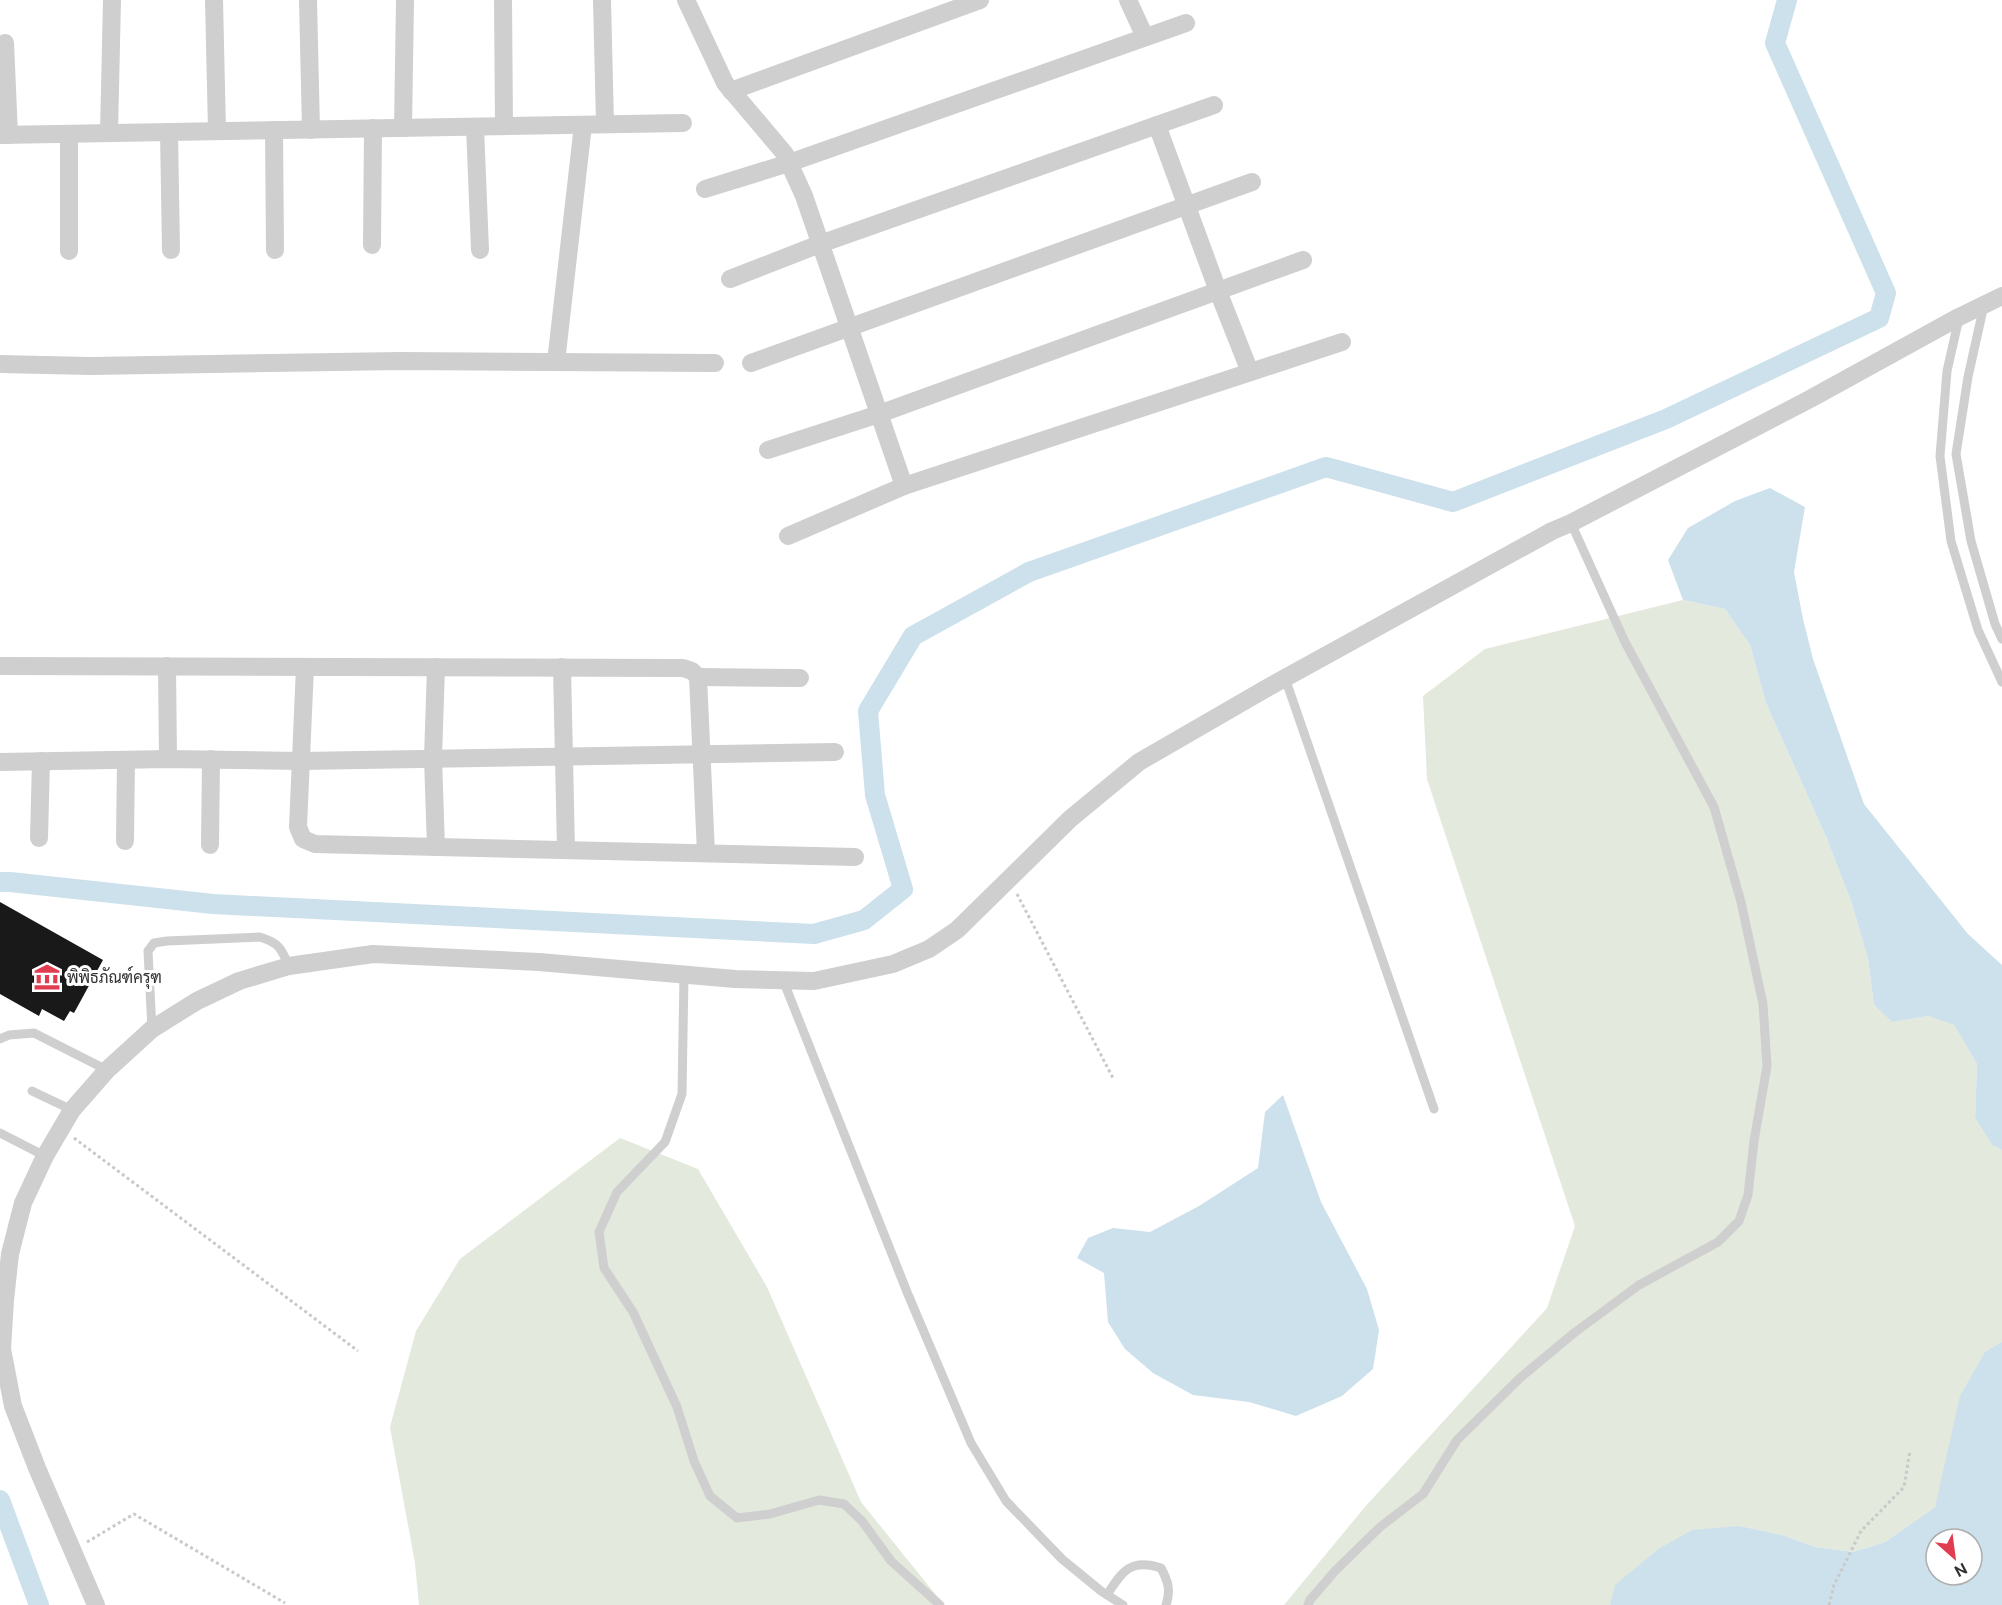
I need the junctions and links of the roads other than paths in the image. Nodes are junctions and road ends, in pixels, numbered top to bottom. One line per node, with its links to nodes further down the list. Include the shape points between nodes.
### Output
1 (112, 0): 27 (street)
2 (214, 0): 25 (street)
3 (308, 0): 24 (street)
4 (405, 0): 22 (street)
5 (503, 0): 19 (street)
6 (602, 0): 16 (street)
7 (686, 0): 13 (street)
8 (980, 0): 13 (street)
9 (1128, 0): 11 (street)
10 (1186, 23): 11 (street)
11 (1145, 37): 30 (street)
12 (5, 43): 29 (street)
13 (731, 91): 30 (street)
14 (1214, 105): 18 (street)
15 (683, 123): 16 (street)
16 (605, 124): 17 (street)
17 (583, 125): 19 (street); 48 (street)
18 (1158, 125): 33 (street); 34 (street)
19 (504, 126): 20 (street)
20 (476, 127): 22 (street); 38 (street)
21 (373, 128): 22 (street); 24 (street); 35 (street)
22 (404, 128)
23 (274, 130): 24 (street); 25 (street); 37 (street)
24 (311, 130)
25 (217, 131): 26 (street)
26 (169, 132): 27 (street); 36 (street)
27 (110, 133): 28 (street)
28 (69, 134): 29 (street); 39 (street)
29 (5, 135)
30 (789, 163): 32 (street); 34 (street)
31 (1252, 182): 33 (street)
32 (705, 189)
33 (1188, 205): 42 (street); 46 (street)
34 (820, 244): 41 (street); 46 (street)
35 (372, 245)
36 (171, 250)
37 (275, 250)
38 (480, 250)
39 (69, 251)
40 (1303, 260): 42 (street)
41 (730, 279)
42 (1218, 291): 52 (street); 53 (street)
43 (2002, 296): 44 (street)
44 (1984, 306): 45 (street); 58 (lane, via 1956,454 1971,541)
45 (1959, 317): 56 (street); 67 (lane, via 1947,371 1940,456 1952,541 1978,630)
46 (849, 328): 50 (street); 53 (street)
47 (1342, 342): 52 (street)
48 (556, 362): 49 (street); 51 (street)
49 (715, 363)
50 (751, 363)
51 (0, 364)
52 (1250, 372): 55 (street)
53 (879, 414): 54 (street); 55 (street)
54 (768, 450)
55 (903, 486): 57 (street)
56 (1571, 523): 66 (street); 102 (lane, via 1625,642 1714,807 1741,902 1763,1004 1767,1066 1748,1196 1739,1221 1718,1242 1639,1285 1520,1378 1457,1440 1423,1494 1380,1527 1335,1571)
57 (788, 536)
58 (2002, 639)
59 (0, 666): 60 (street)
60 (167, 666): 61 (street); 72 (street)
61 (305, 667): 62 (street); 75 (street)
62 (436, 667): 63 (street); 71 (street)
63 (562, 667): 64 (street, via 683,668); 70 (street)
64 (698, 676): 65 (street); 69 (street)
65 (800, 678)
66 (1285, 678): 87 (street, via 1139,762 1070,819 957,930 929,949 893,964 814,981); 92 (lane)
67 (2002, 682)
68 (835, 752): 69 (street)
69 (702, 753): 70 (street); 83 (street)
70 (564, 756): 71 (street); 82 (street)
71 (433, 758): 75 (street); 81 (street)
72 (168, 759): 73 (street); 74 (street)
73 (211, 759): 75 (street); 80 (street)
74 (126, 760): 76 (street); 79 (street)
75 (301, 760): 81 (street, via 298,827 303,839 315,844)
76 (41, 761): 77 (street); 78 (street)
77 (0, 762)
78 (39, 838)
79 (125, 841)
80 (210, 845)
81 (436, 847): 82 (street)
82 (566, 850): 83 (street)
83 (706, 854): 84 (street)
84 (855, 857)
85 (289, 966): 86 (street, via 373,954 539,962); 88 (street, via 239,981); 88 (lane, via 279,946 260,937 154,944 148,951)
86 (684, 975): 87 (street); 99 (lane, via 682,1094 665,1142 617,1192 599,1232 604,1268 633,1312 677,1407 710,1496 737,1518 770,1514 819,1500 844,1504 862,1521 891,1561)
87 (783, 980): 97 (lane, via 971,1443 1006,1501 1062,1559)
88 (152, 1029): 90 (street)
89 (0, 1038): 90 (lane, via 34,1033)
90 (107, 1070): 93 (street)
91 (32, 1091): 93 (lane)
92 (1434, 1109)
93 (72, 1110): 95 (street)
94 (0, 1133): 95 (lane)
95 (45, 1156): 96 (street, via 23,1203 10,1254)
96 (1, 1349): 98 (street, via 13,1406)
97 (1107, 1595): 100 (lane); 101 (lane, via 1128,1567 1148,1564 1161,1568 1167,1580 1170,1594)
98 (96, 1605)
99 (940, 1605)
100 (1123, 1605)
101 (1166, 1605)
102 (1308, 1605)

